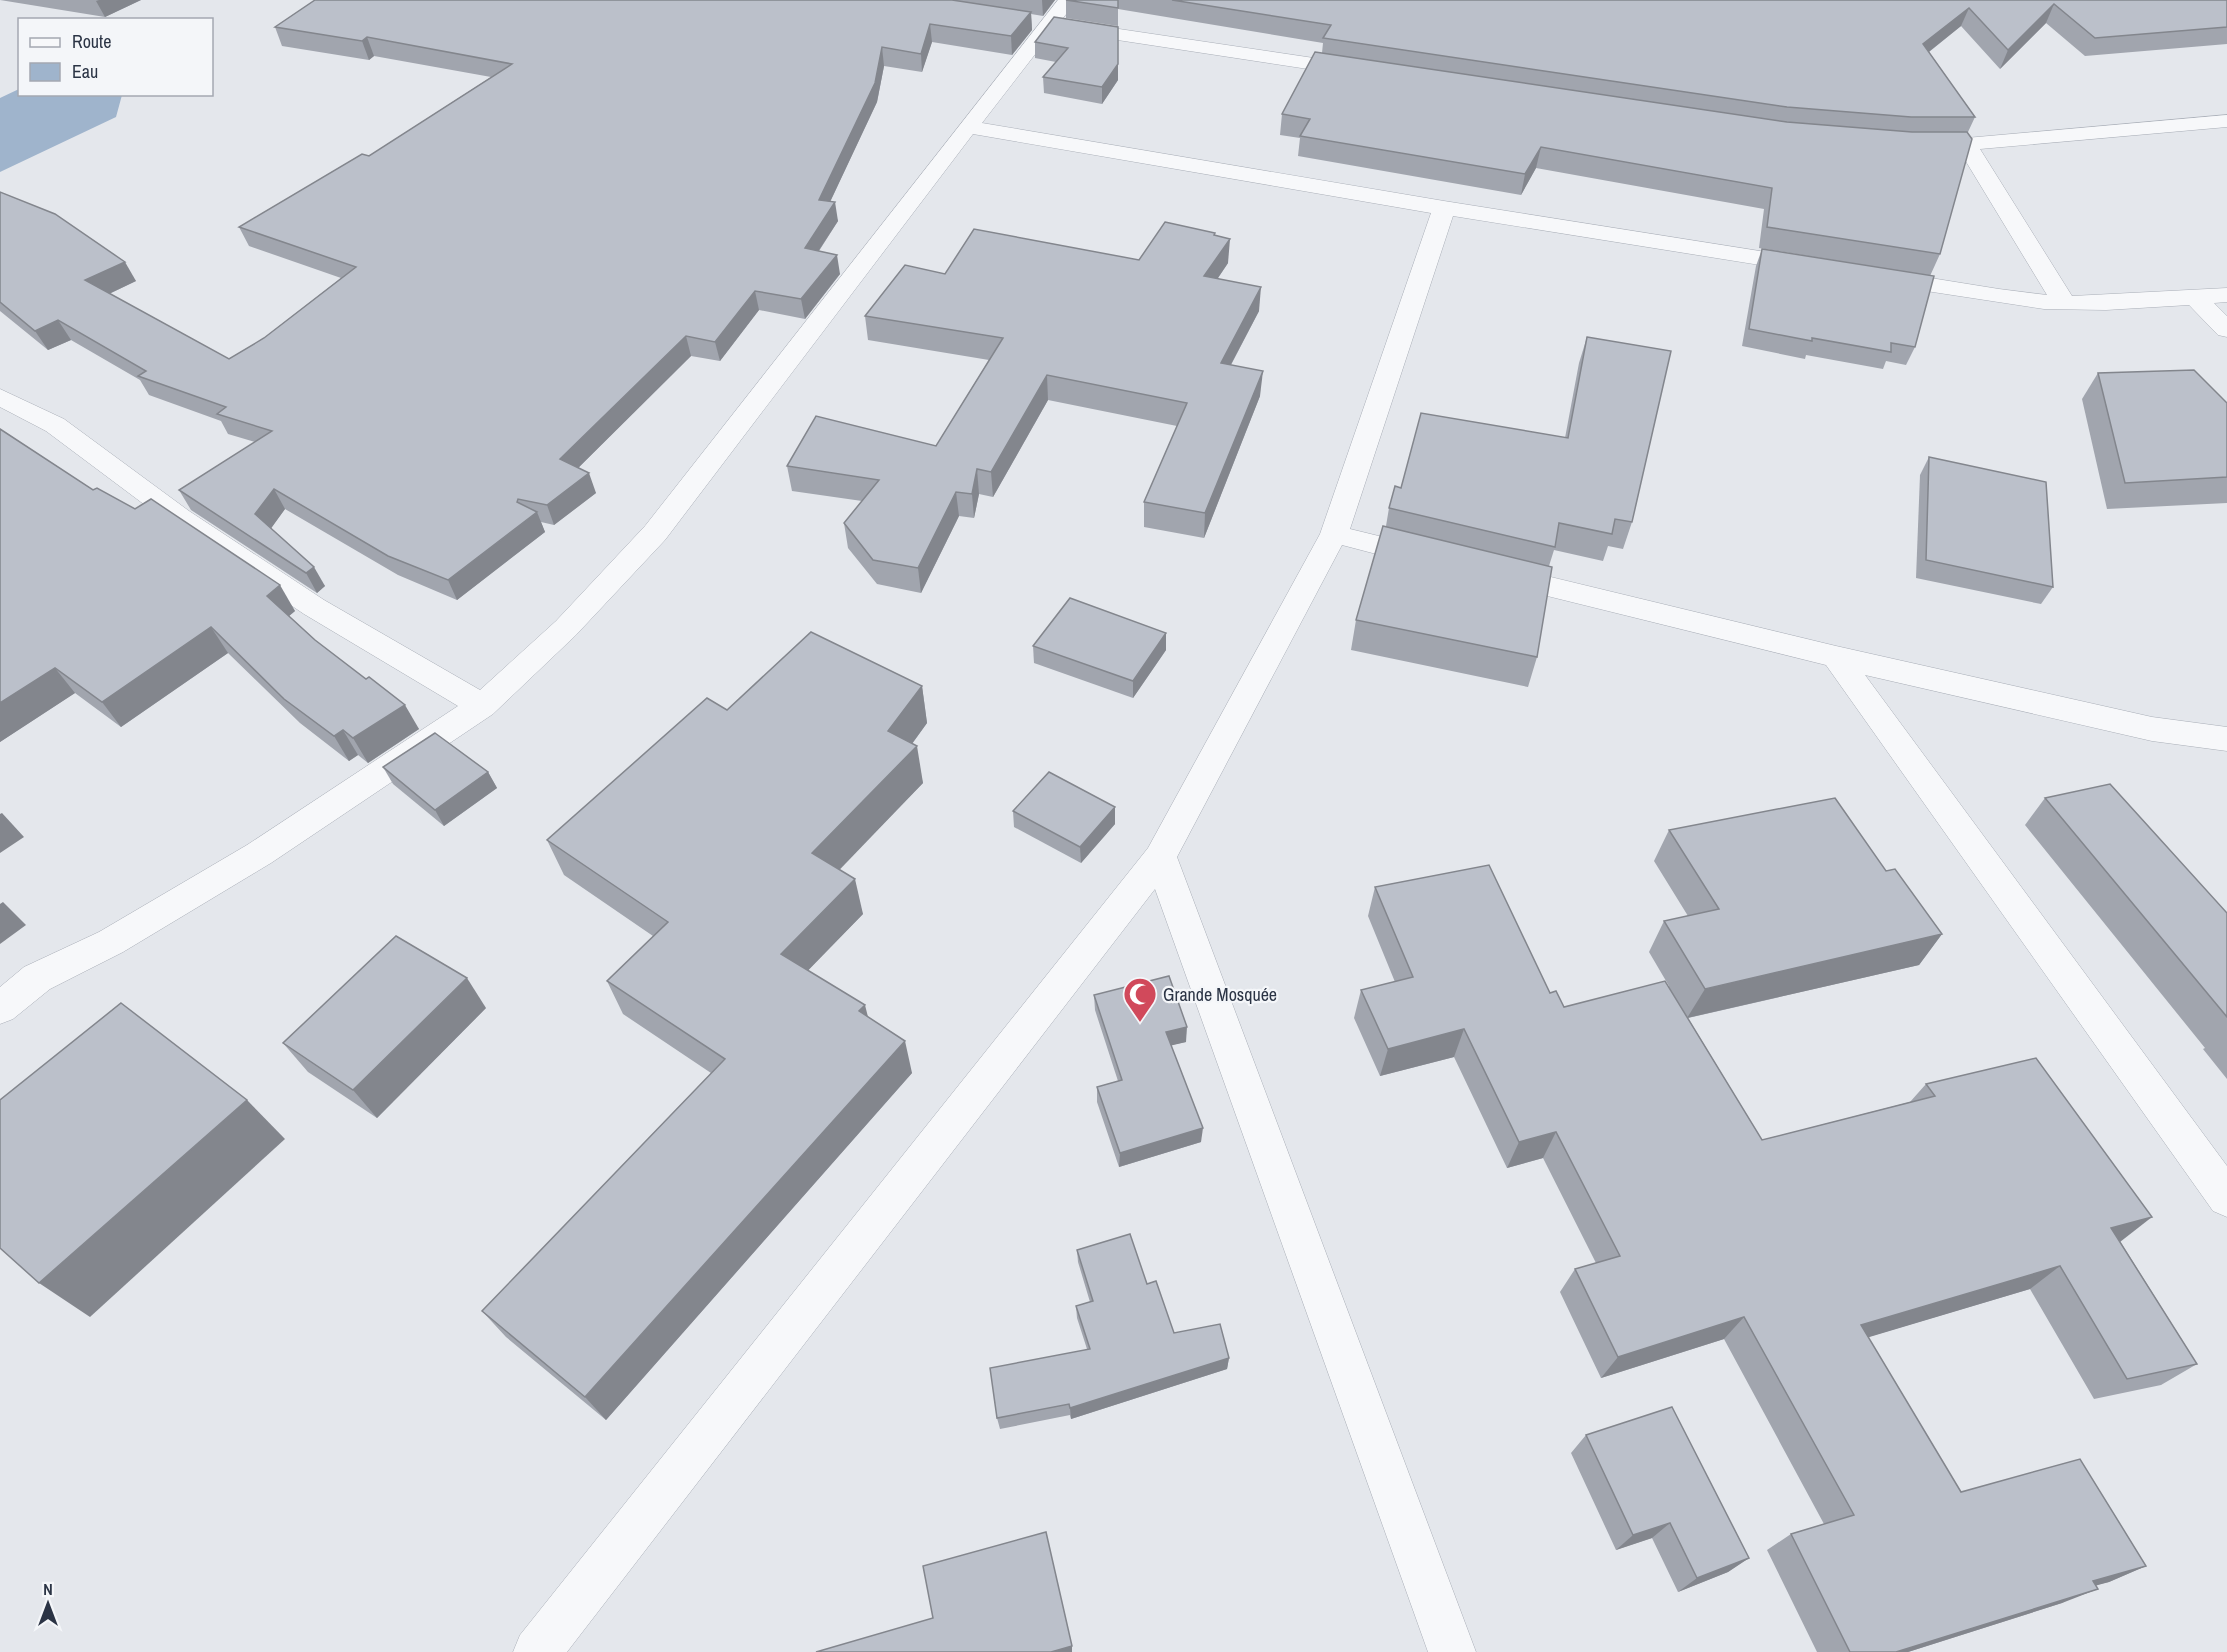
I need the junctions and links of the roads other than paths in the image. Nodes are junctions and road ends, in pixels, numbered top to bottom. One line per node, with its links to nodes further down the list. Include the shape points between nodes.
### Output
1 (1068, 0): 2 (street)
2 (1037, 23): 3 (street); 5 (street)
3 (1379, 74)
4 (2227, 121): 7 (street)
5 (968, 126): 8 (street); 20 (street, via 656,533 566,628)
6 (1903, 144): 7 (street)
7 (1966, 144): 13 (street)
8 (1444, 208): 9 (street); 16 (street)
9 (1831, 269)
10 (1866, 275): 13 (street)
11 (2227, 295): 12 (street)
12 (2195, 297): 13 (street); 14 (street)
13 (2064, 303)
14 (2227, 330)
15 (0, 397): 20 (street, via 54,425 179,517 314,607)
16 (1334, 534): 17 (street); 22 (street)
17 (1448, 562)
18 (1482, 570): 19 (street)
19 (1836, 657): 21 (street, via 2152,729); 24 (street)
20 (482, 706): 23 (street, via 259,854 111,942 37,978)
21 (2227, 739)
22 (1160, 857): 25 (street); 26 (street)
23 (0, 1008)
24 (2227, 1198)
25 (537, 1652)
26 (1452, 1652)

